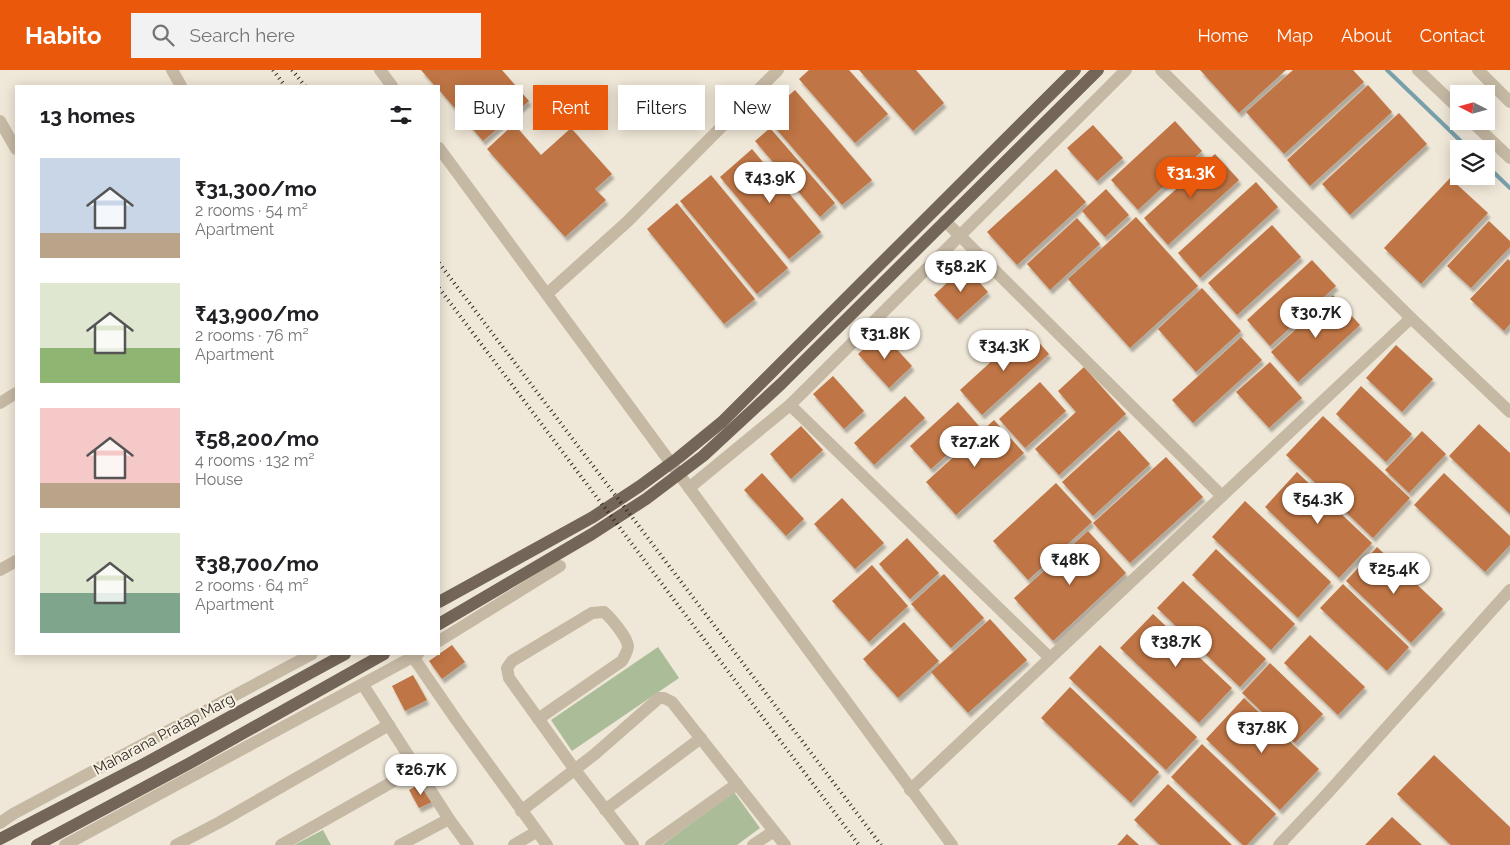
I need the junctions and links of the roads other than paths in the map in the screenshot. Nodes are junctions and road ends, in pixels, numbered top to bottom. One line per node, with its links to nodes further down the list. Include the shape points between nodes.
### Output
1 (172, 70): 10 (street)
2 (380, 70): 11 (street)
3 (778, 70): 21 (street, via 627,222)
4 (1075, 70): 33 (main road, via 722,422 640,486 593,517)
5 (1098, 70): 19 (main road)
6 (1126, 70): 20 (street)
7 (1161, 70): 22 (street)
8 (1418, 70): 12 (street)
9 (1478, 70): 13 (street)
10 (180, 85)
11 (391, 85)
12 (1450, 100)
13 (1510, 102)
14 (0, 121): 16 (street)
15 (1480, 130): 18 (street)
16 (15, 147)
17 (440, 149): 21 (street)
18 (1510, 158)
19 (945, 221): 20 (street); 34 (main road, via 704,456 592,534)
20 (959, 235): 25 (street); 28 (street)
21 (547, 294): 27 (street)
22 (1411, 318): 26 (street); 28 (street)
23 (15, 395): 24 (street)
24 (0, 403)
25 (790, 405): 27 (street); 40 (street)
26 (1510, 412)
27 (689, 488): 48 (street)
28 (1222, 496): 40 (street)
29 (15, 562): 31 (street)
30 (560, 566): 35 (street)
31 (0, 570)
32 (1510, 590): 69 (street)
33 (440, 601)
34 (440, 623)
35 (440, 640)
36 (310, 655): 52 (street)
37 (342, 655): 55 (main road, Maharana Pratap Marg)
38 (382, 655): 56 (main road)
39 (414, 655): 41 (street); 50 (street)
40 (1050, 658): 48 (street)
41 (363, 685): 43 (street); 57 (street)
42 (538, 719): 42 (street, via 509,678 507,668 512,661 592,613 604,612 628,644 622,661); 46 (street)
43 (389, 725): 45 (street); 58 (street)
44 (701, 738): 46 (street, via 672,702 659,698); 47 (street); 49 (street)
45 (417, 768): 51 (street); 59 (street)
46 (575, 770): 49 (street); 50 (street)
47 (737, 784): 53 (street); 65 (street)
48 (910, 790): 68 (street)
49 (605, 810): 64 (street)
50 (521, 811): 54 (street)
51 (449, 819): 60 (street); 61 (street)
52 (0, 823)
53 (774, 830): 66 (street); 67 (street)
54 (536, 832): 62 (street); 63 (street)
55 (0, 839)
56 (37, 845)
57 (65, 845)
58 (176, 845)
59 (281, 845)
60 (400, 845)
61 (468, 845)
62 (514, 845)
63 (546, 845)
64 (633, 845)
65 (651, 845)
66 (753, 845)
67 (785, 845)
68 (952, 845)
69 (1279, 845)

